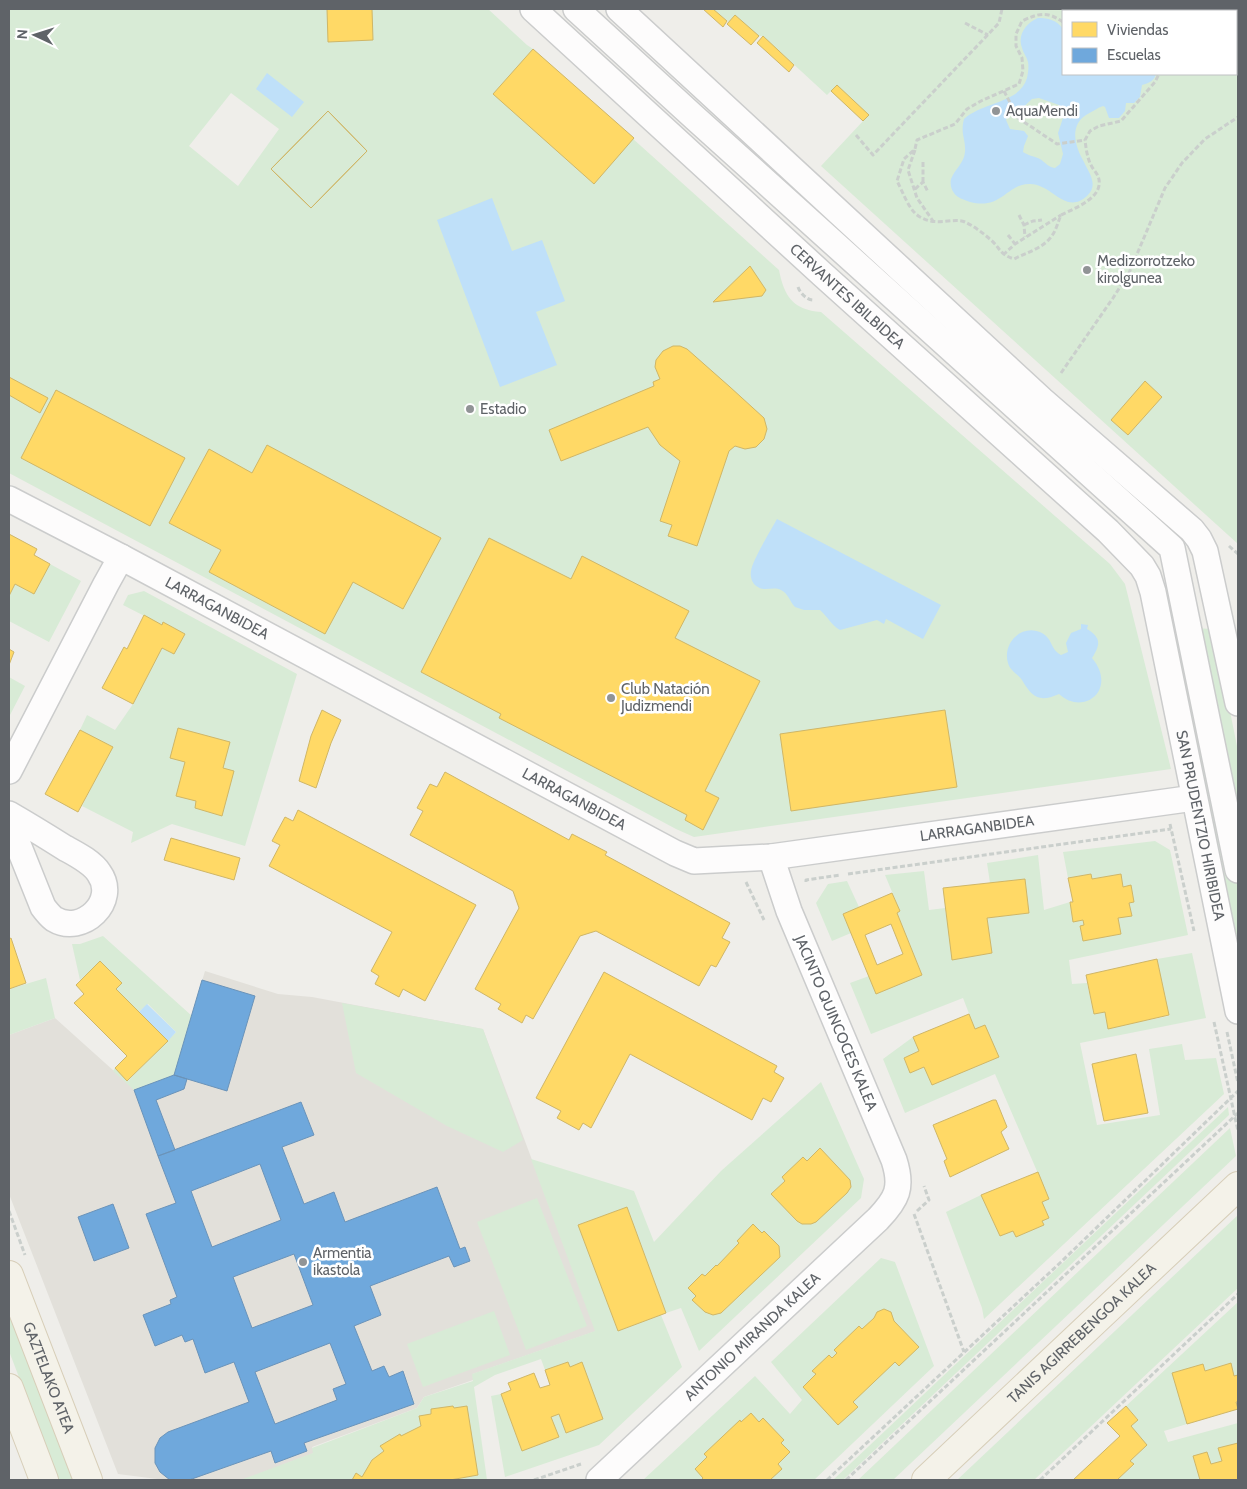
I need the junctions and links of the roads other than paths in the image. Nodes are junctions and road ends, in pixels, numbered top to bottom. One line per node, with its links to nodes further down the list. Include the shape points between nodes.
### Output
1 (533, 9): 8 (street, CERVANTES IBILBIDEA, via 1108,531 1142,566)
2 (576, 9): 5 (street, CERVANTES IBILBIDEA)
3 (619, 9): 7 (street, via 1042,400 1192,530 1205,551)
4 (9, 499): 6 (street, LARRAGANBIDEA)
5 (1172, 548): 9 (street, SAN PRUDENTZIO HIRIBIDEA)
6 (121, 557): 13 (street); 17 (street, LARRAGANBIDEA, via 675,853 694,861)
7 (1214, 589): 9 (street); 10 (street)
8 (1153, 592): 9 (street); 11 (street, SAN PRUDENTZIO HIRIBIDEA)
9 (1186, 613): 10 (street); 11 (street, via 1178,627); 18 (street, SAN PRUDENTZIO HIRIBIDEA)
10 (1224, 636): 12 (street)
11 (1162, 642): 14 (street, SAN PRUDENTZIO HIRIBIDEA)
12 (1238, 703)
13 (9, 771)
14 (1194, 798): 17 (street, LARRAGANBIDEA); 19 (street, SAN PRUDENTZIO HIRIBIDEA)
15 (9, 814): 16 (street, via 99,871 104,891 96,914 74,923 64,923 43,908)
16 (9, 822)
17 (771, 857): 21 (street, JACINTO QUINCOCES KALEA, via 789,911 894,1160 899,1175)
18 (1238, 870)
19 (1238, 1011)
20 (1238, 1186): 27 (main road, TANIS AGIRREBENGOA KALEA)
21 (898, 1189): 24 (street, ANTONIO MIRANDA KALEA, via 892,1205 878,1219)
22 (9, 1275): 26 (main road, GAZTELAKO ATEA)
23 (9, 1388): 25 (main road)
24 (593, 1471)
25 (44, 1480)
26 (88, 1480)
27 (926, 1480)

